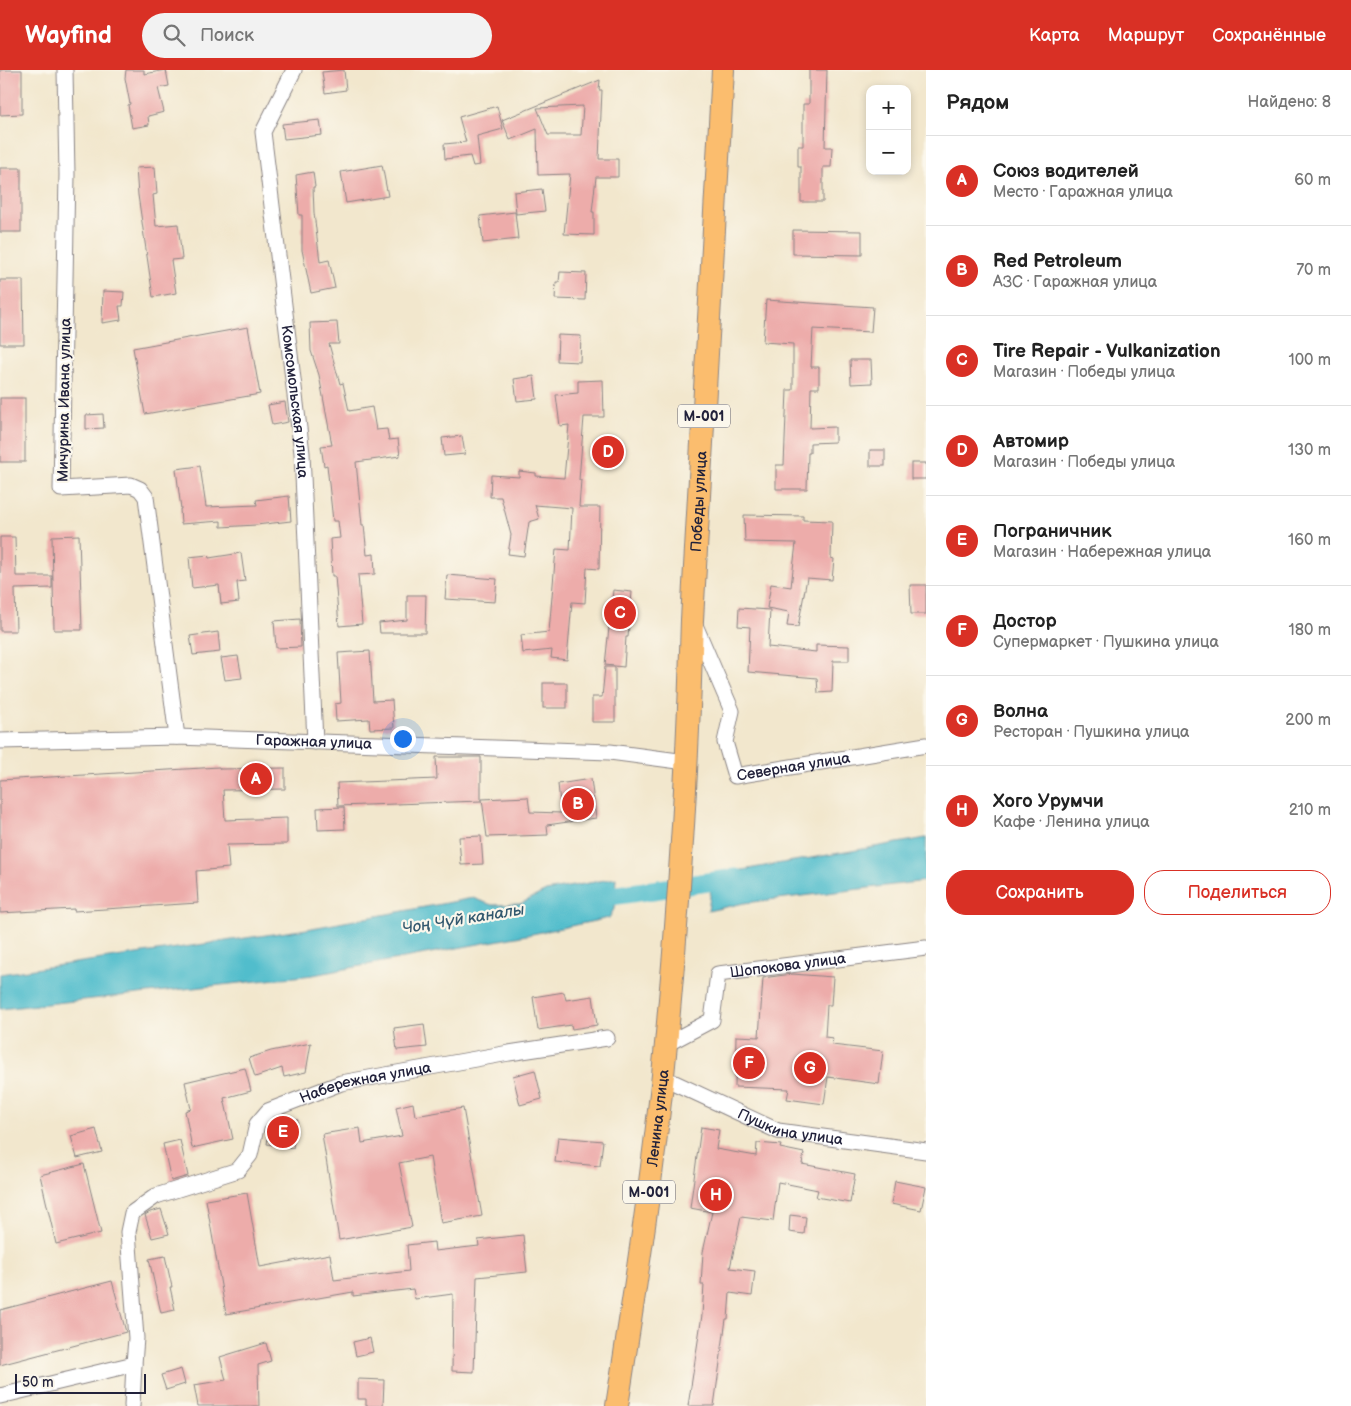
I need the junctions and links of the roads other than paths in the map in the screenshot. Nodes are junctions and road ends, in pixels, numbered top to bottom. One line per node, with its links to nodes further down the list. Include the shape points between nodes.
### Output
1 (66, 70): 5 (street, Мичурина Ивана улица, via 61,489 131,485 146,497)
2 (294, 70): 7 (street, Комсомольская улица, via 263,132 302,454)
3 (723, 70): 4 (main road, Победы улица / М-001)
4 (692, 620): 8 (street, Северная улица, via 732,711 725,742 735,776); 9 (main road, Победы улица / М-001)
5 (177, 737): 6 (street, Гаражная улица); 7 (street, Гаражная улица)
6 (0, 741)
7 (315, 742): 9 (street, Гаражная улица, via 610,752)
8 (926, 745)
9 (686, 762): 11 (main road, Победы улица / М-001)
10 (926, 948): 13 (street, Шопокова улица, via 718,974 712,1020)
11 (672, 976): 13 (main road, Ленина улица / М-001)
12 (607, 1038): 16 (street, Набережная улица, via 341,1083 268,1111 257,1124 250,1155 238,1170 156,1196 132,1213 128,1232 136,1338)
13 (666, 1045): 14 (main road, Ленина улица / М-001)
14 (662, 1077): 15 (street, Пушкина улица, via 778,1131); 19 (main road, Ленина улица / М-001, via 644,1234)
15 (926, 1151)
16 (134, 1364): 17 (street); 18 (street, Набережная улица)
17 (0, 1396)
18 (132, 1406)
19 (617, 1406)

